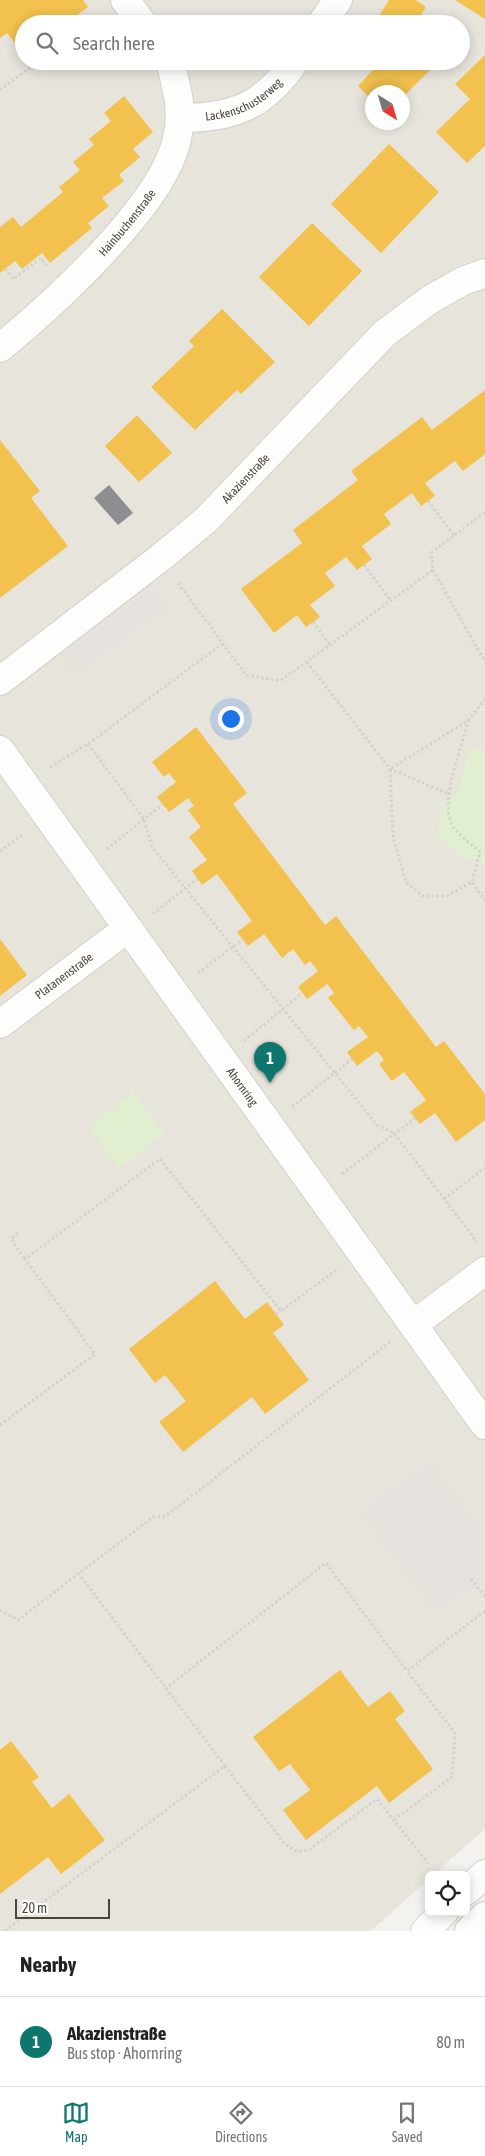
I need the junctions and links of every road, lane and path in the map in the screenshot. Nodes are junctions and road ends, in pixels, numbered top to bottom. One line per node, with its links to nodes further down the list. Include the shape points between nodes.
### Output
1 (125, 0): 3 (street)
2 (338, 0): 4 (street)
3 (136, 15)
4 (328, 15)
5 (27, 70): 8 (path)
6 (171, 70): 9 (street, Hainbuchenstraße, via 179,97)
7 (289, 70): 9 (street, Lackenschusterweg, via 267,93 240,110 209,118)
8 (0, 90)
9 (180, 118): 13 (street, Hainbuchenstraße, via 176,143 150,196 106,251 55,302)
10 (5, 269): 11 (path, via 13,280)
11 (22, 273)
12 (485, 273): 17 (street, Akazienstraße, via 431,299 385,334 206,520)
13 (0, 348)
14 (428, 501): 16 (path)
15 (485, 512): 16 (path)
16 (454, 535): 19 (path, via 431,553)
17 (160, 558): 22 (path); 26 (street, Akazienstraße)
18 (364, 565): 20 (path)
19 (434, 570): 20 (path); 25 (path)
20 (391, 601): 23 (path)
21 (313, 622): 23 (path)
22 (222, 644): 24 (path, via 246,675 280,681); 29 (path)
23 (330, 646): 24 (path)
24 (307, 662): 31 (path)
25 (485, 662)
26 (0, 681)
27 (485, 699): 28 (path)
28 (469, 720): 31 (path); 33 (path)
29 (88, 744): 32 (path); 35 (path)
30 (0, 750): 32 (street, Ahornring)
31 (390, 769): 33 (path); 38 (path, via 393,837 406,882 422,896 447,896)
32 (22, 781): 36 (street, Ahornring)
33 (449, 794): 38 (path, via 448,811 454,828 480,852)
34 (163, 804): 35 (path)
35 (144, 819): 36 (path); 39 (path, via 152,847)
36 (84, 867): 41 (street, Ahornring)
37 (197, 878): 39 (path)
38 (472, 882): 40 (path)
39 (184, 889): 41 (path); 43 (path)
40 (485, 901)
41 (130, 930): 44 (street, Ahornring); 47 (street, Platanenstraße)
42 (243, 938): 43 (path)
43 (232, 946): 44 (path); 46 (path)
44 (174, 992): 48 (street, Ahornring)
45 (302, 993): 46 (path)
46 (282, 1009): 48 (path); 50 (path)
47 (0, 1024)
48 (223, 1059): 52 (street, Ahornring)
49 (352, 1059): 50 (path)
50 (334, 1074): 52 (path); 53 (path, via 377,1125)
51 (415, 1118): 53 (path)
52 (270, 1125): 55 (street, Ahornring)
53 (394, 1133): 55 (path); 56 (path)
54 (485, 1168): 56 (path)
55 (318, 1192): 59 (street, Ahornring)
56 (444, 1198): 58 (path)
57 (18, 1233): 60 (path, via 11,1239)
58 (479, 1244)
59 (361, 1250): 62 (path); 64 (street, Ahornring)
60 (25, 1259): 62 (path, via 160,1159); 65 (path, via 95,1354)
61 (485, 1271): 64 (street)
62 (281, 1311): 63 (path)
63 (276, 1314)
64 (414, 1324): 66 (street, Ahornring); 67 (path, via 166,1516 153,1517)
65 (0, 1425)
66 (485, 1425)
67 (79, 1574): 70 (path, via 18,1620); 73 (path)
68 (471, 1579): 69 (path)
69 (485, 1597)
70 (0, 1610)
71 (485, 1611): 72 (path)
72 (407, 1671): 73 (path, via 326,1563); 75 (path, via 455,1733 452,1777)
73 (165, 1689): 74 (path)
74 (225, 1766): 75 (path, via 285,1844 298,1852 310,1849 377,1799); 81 (path)
75 (394, 1820): 76 (path)
76 (428, 1864)
77 (485, 1874): 78 (street)
78 (470, 1887)
79 (440, 1916): 82 (street)
80 (485, 1916): 83 (street)
81 (5, 1931)
82 (425, 1931)
83 (469, 1931)

